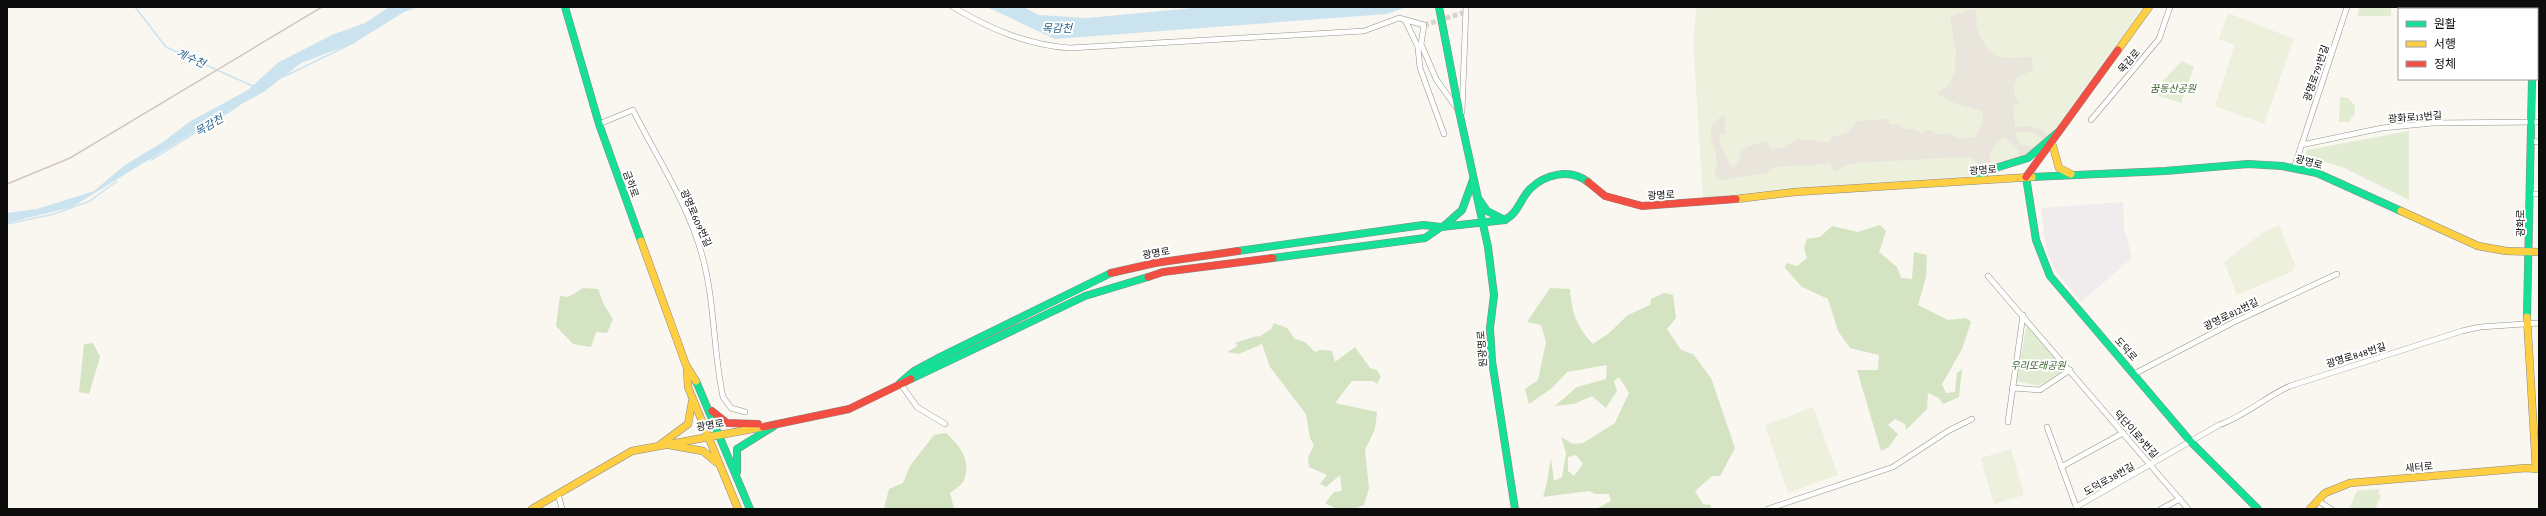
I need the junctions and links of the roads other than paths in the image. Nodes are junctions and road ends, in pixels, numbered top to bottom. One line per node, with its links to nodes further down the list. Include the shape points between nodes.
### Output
1 (565, 7): 16 (main road, 금하로)
2 (953, 7): 8 (street, via 1003,34 1047,47 1070,48 1310,36 1364,30 1399,18)
3 (1439, 7): 12 (main road, bridge)
4 (1466, 7): 14 (street)
5 (2149, 7): 17 (main road)
6 (2170, 7): 13 (street, 목감로, via 2159,39)
7 (2347, 7): 21 (street, 광명로791번길)
8 (1405, 20): 9 (street); 10 (street, via 1424,25 1421,44)
9 (1418, 48): 10 (street); 18 (street, via 1420,68)
10 (1424, 52): 12 (street, via 1436,79)
11 (2532, 80): 15 (main road, 광화로)
12 (1459, 111): 14 (main road)
13 (2091, 120)
14 (1461, 122): 25 (main road)
15 (2535, 122): 19 (main road, 광화로); 21 (street, 광화로13번길, via 2433,123 2382,128)
16 (599, 124): 40 (main road, 금하로); 47 (street, 광명로609번길, via 633,110 677,195 695,233 705,264 723,397 731,408)
17 (2059, 132): 20 (main road); 26 (main road, via 2051,136 2028,158 1989,170)
18 (1444, 134)
19 (2535, 142): 28 (main road, 광화로)
20 (2052, 143): 23 (main road, via 2059,168 2063,172); 24 (main road)
21 (2301, 145): 22 (street, 광명로791번길)
22 (2294, 168): 23 (main road, 광명로, via 2248,164); 33 (main road, 광명로, via 2330,179 2466,242 2492,249)
23 (2075, 175): 24 (main road, 광명로)
24 (2026, 177): 26 (main road, 광명로); 42 (main road, 도덕로, via 2034,239 2043,264 2058,286)
25 (1473, 180): 27 (main road); 32 (main road, via 1462,210)
26 (1974, 180): 30 (main road, 광명로, via 1795,192 1698,203 1642,206 1606,196 1585,180 1562,174 1547,177 1530,189 1514,215)
27 (1475, 188): 30 (main road, via 1487,211); 31 (main road, 원광명로)
28 (2530, 194): 29 (street); 33 (main road, 광화로)
29 (2539, 194)
30 (1505, 220): 31 (main road, 광명로)
31 (1482, 223): 32 (main road, 광명로); 71 (main road, 원광명로, via 1494,295 1490,328 1492,361)
32 (1442, 227): 43 (main road, 광명로, via 1425,238 1163,272 1128,281 1085,296 924,375); 43 (main road, 광명로, via 1423,225 1155,263 1113,272 940,356 914,371)
33 (2530, 252): 34 (main road, 광명로); 38 (main road, 광화로)
34 (2539, 252)
35 (2337, 274): 42 (street, 광명로812번길, via 2234,322)
36 (1988, 276): 37 (street, 덕단이로9번길)
37 (2023, 315): 41 (street, 덕단이로9번길); 44 (street)
38 (2527, 322): 39 (street, 광명로848번길); 56 (street, 광명로848번길, via 2462,331 2290,386 2273,393 2235,419); 60 (main road, 광화로)
39 (2539, 323)
40 (686, 365): 45 (main road, 금하로); 46 (main road, 금하로, via 700,387)
41 (2070, 370): 44 (street, via 2040,390); 53 (street, 덕단이로9번길)
42 (2134, 374): 56 (main road, 도덕로)
43 (900, 383): 50 (main road, 광명로, via 850,409); 51 (street, via 917,407)
44 (2012, 388): 49 (street)
45 (692, 398): 55 (main road, 금하로); 57 (main road, via 691,421 687,427)
46 (708, 407): 50 (main road, via 719,420 727,423); 54 (main road, 금하로)
47 (745, 412)
48 (1972, 419): 72 (street, via 1948,431 1893,467)
49 (2008, 422)
50 (779, 424): 54 (main road, 광명로); 62 (main road, via 737,449)
51 (945, 424)
52 (2047, 427): 59 (street)
53 (2123, 433): 58 (street, 덕단이로9번길); 59 (street)
54 (719, 434): 55 (main road, 광명로); 62 (main road, 금하로)
55 (707, 436): 57 (main road, 광명로); 61 (main road, 금하로)
56 (2191, 442): 58 (street, 도덕로38번길); 75 (main road, 도덕로)
57 (661, 444): 61 (main road, via 703,451); 63 (main road, 광명로, via 632,451 617,458)
58 (2152, 465): 64 (street, 덕단이로9번길); 66 (street, 도덕로38번길)
59 (2061, 467): 66 (street)
60 (2537, 469): 65 (main road, 새터로, via 2362,481 2336,488)
61 (722, 470): 69 (main road, 금하로)
62 (738, 478): 70 (main road, 금하로)
63 (558, 493): 67 (main road, 광명로); 68 (street)
64 (2180, 499): 73 (street); 74 (street, 덕단이로9번길)
65 (2317, 500): 76 (main road, 새터로); 77 (street)
66 (2077, 508)
67 (532, 509)
68 (562, 509)
69 (738, 509)
70 (750, 509)
71 (1515, 509)
72 (1768, 509)
73 (2161, 509)
74 (2188, 509)
75 (2258, 509)
76 (2310, 509)
77 (2331, 509)

